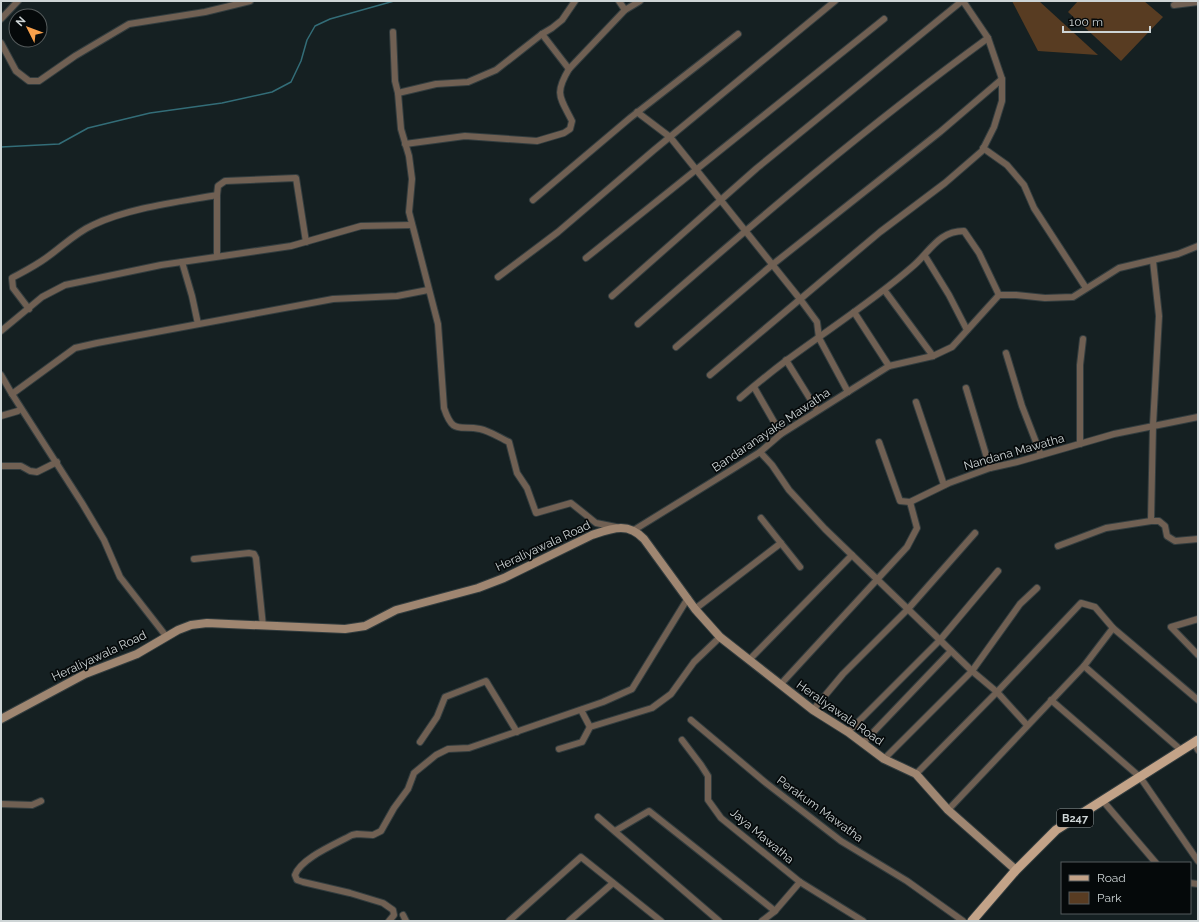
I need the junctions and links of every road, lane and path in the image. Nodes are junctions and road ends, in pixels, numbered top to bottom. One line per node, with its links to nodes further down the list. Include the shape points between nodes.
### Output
1 (18, 1): 11 (street)
2 (250, 1): 17 (street, via 205,12 129,24 39,81 29,81 16,71)
3 (575, 1): 14 (street, via 562,20)
4 (619, 1): 10 (street)
5 (640, 1): 10 (street)
6 (835, 1): 22 (street)
7 (962, 1): 16 (street); 28 (street)
8 (1198, 2): 9 (street)
9 (1174, 5)
10 (625, 10): 18 (street)
11 (1, 19)
12 (884, 19): 25 (street)
13 (393, 32): 20 (street, via 395,82)
14 (542, 34): 18 (street); 20 (street, via 496,70 468,82 436,84)
15 (738, 34): 21 (street)
16 (988, 38): 19 (street); 30 (street, via 928,81)
17 (1, 43)
18 (570, 68): 23 (street, via 560,87 561,100 572,121 570,129 564,133 537,141 465,136)
19 (1002, 79): 24 (street, via 1002,101 994,127); 38 (street, via 940,132)
20 (398, 93): 23 (street)
21 (637, 112): 22 (street); 27 (street)
22 (670, 137): 25 (street); 39 (street, via 558,232)
23 (405, 144): 29 (street, via 412,179 409,212)
24 (983, 148): 40 (street, via 1007,165 1024,185 1034,208); 45 (street, via 945,182)
25 (697, 171): 28 (street); 35 (street)
26 (217, 195): 31 (street, via 218,186 225,181 296,178); 33 (street); 46 (street, via 117,216 93,224 75,234 44,259 12,278 13,288)
27 (533, 200)
28 (720, 200): 30 (street); 44 (street)
29 (412, 225): 31 (street, via 361,226); 41 (street)
30 (744, 231): 38 (street); 49 (street)
31 (306, 242): 33 (street)
32 (1198, 246): 36 (street)
33 (217, 256): 37 (street)
34 (925, 256): 42 (street); 43 (street, via 942,237 953,231 964,231 979,253); 50 (street)
35 (586, 258)
36 (1153, 261): 40 (street, via 1119,268); 71 (street, via 1159,316)
37 (182, 262): 46 (street, via 65,285 42,297); 48 (street)
38 (772, 265): 45 (street); 54 (street)
39 (498, 277)
40 (1086, 288): 43 (street, via 1073,296 1045,298)
41 (428, 290): 48 (street, via 397,296 334,299); 84 (street, via 438,324 443,395 448,421 458,428 481,429 509,442 517,473 527,488 536,513 571,503 596,523)
42 (885, 290): 47 (street); 56 (street)
43 (999, 295): 50 (street, Bandaranayake Mawatha)
44 (612, 296)
45 (800, 299): 52 (street, via 816,322); 60 (street)
46 (29, 309): 51 (street)
47 (854, 312): 52 (street); 58 (street)
48 (198, 324): 64 (street, via 75,348)
49 (638, 324)
50 (967, 330): 56 (street, Bandaranayake Mawatha, via 952,347)
51 (1, 331)
52 (819, 338): 57 (street); 63 (street)
53 (1083, 339): 74 (street, via 1080,365)
54 (676, 346)
55 (1006, 353): 76 (street, via 1022,406)
56 (932, 356): 58 (street, Bandaranayake Mawatha)
57 (786, 360): 61 (street); 67 (street)
58 (889, 366): 63 (street, Bandaranayake Mawatha)
59 (1, 375): 64 (street)
60 (710, 375)
61 (754, 387): 65 (street); 72 (street)
62 (966, 388): 79 (street)
63 (848, 392): 67 (street, Bandaranayake Mawatha)
64 (12, 394): 77 (street)
65 (740, 398)
66 (916, 402): 80 (street)
67 (817, 410): 72 (street, Bandaranayake Mawatha)
68 (18, 411): 69 (street)
69 (1, 416)
70 (1198, 417): 71 (street, Nandana Mawatha)
71 (1153, 425): 74 (street, Nandana Mawatha); 83 (street)
72 (781, 434): 75 (street, Bandaranayake Mawatha)
73 (879, 442): 81 (street, via 900,501)
74 (1080, 444): 76 (street, Nandana Mawatha)
75 (760, 452): 85 (street, Bandaranayake Mawatha); 90 (street, via 789,490)
76 (1041, 455): 79 (street, Nandana Mawatha)
77 (57, 462): 78 (street, via 37,472 21,466); 102 (street, via 104,540 120,577)
78 (1, 466)
79 (990, 468): 80 (street, Nandana Mawatha)
80 (944, 485): 81 (street, Nandana Mawatha)
81 (910, 502): 94 (street, via 917,528 907,547)
82 (761, 518): 88 (street)
83 (1151, 521): 87 (street, via 1159,521 1165,526 1167,536 1175,541); 89 (street, via 1106,528)
84 (621, 528): 85 (street, Heraliyawala Road); 100 (street, Heraliyawala Road, via 577,542 504,578 396,610 365,626 345,629)
85 (634, 530): 96 (street, Heraliyawala Road, via 644,539)
86 (975, 534): 98 (street)
87 (1198, 539)
88 (782, 543): 92 (street); 97 (street)
89 (1058, 546)
90 (852, 555): 94 (street); 107 (street)
91 (194, 559): 100 (street, via 254,554)
92 (800, 567)
93 (998, 571): 104 (street)
94 (878, 580): 98 (street); 110 (street)
95 (1037, 588): 109 (street, via 1020,604)
96 (688, 598): 97 (street, Heraliyawala Road); 114 (street, via 632,689)
97 (695, 609): 103 (street, Heraliyawala Road)
98 (908, 609): 104 (street); 115 (street, via 843,674)
99 (1198, 619): 106 (street, via 1171,627)
100 (263, 626): 102 (street, Heraliyawala Road, via 199,623)
101 (1113, 628): 108 (street); 111 (street, via 1095,607 1081,602); 113 (street)
102 (166, 636): 116 (street, Heraliyawala Road, via 137,654 85,674)
103 (720, 636): 107 (street, Heraliyawala Road); 119 (street, via 694,662 671,694 652,708)
104 (940, 640): 105 (street); 121 (street)
105 (951, 651): 109 (street); 124 (street)
106 (1198, 655)
107 (748, 660): 110 (street, Heraliyawala Road)
108 (1084, 666): 112 (street); 127 (street)
109 (972, 671): 111 (street); 128 (street)
110 (780, 685): 115 (street, Heraliyawala Road)
111 (997, 692): 118 (street); 129 (street)
112 (1051, 700): 118 (street); 130 (street)
113 (1198, 700)
114 (580, 710): 119 (street); 120 (street)
115 (813, 710): 121 (street, Heraliyawala Road)
116 (1, 719)
117 (691, 720): 150 (street, Perakum Mawatha, via 841,841 907,881)
118 (1027, 725): 134 (street)
119 (590, 727): 126 (street, via 582,742)
120 (517, 732): 123 (street, via 486,680 445,697); 143 (street, via 469,748 448,749 436,755 414,773 408,789 381,831 373,835 352,835 297,868 297,880 383,903 393,910 394,915)
121 (848, 732): 124 (street, Heraliyawala Road)
122 (682, 740): 140 (street, Jaya Mawatha, via 708,776 708,800 721,818)
123 (420, 742)
124 (863, 743): 128 (street, Heraliyawala Road)
125 (1197, 744): 127 (main road, B247)
126 (559, 749)
127 (1181, 750): 130 (main road, B247)
128 (884, 759): 129 (street, Heraliyawala Road)
129 (916, 774): 134 (street, Heraliyawala Road)
130 (1140, 777): 132 (main road, B247); 137 (street)
131 (41, 801): 133 (street, via 32,805)
132 (1103, 801): 138 (street); 139 (main road, B247, via 1056,830)
133 (1, 804)
134 (948, 810): 139 (street, Heraliyawala Road)
135 (598, 817): 136 (street)
136 (615, 831): 142 (street, via 649,811); 147 (street)
137 (1198, 861)
138 (1155, 862)
139 (1016, 870): 151 (main road, B247)
140 (800, 882): 142 (street); 149 (street, Jaya Mawatha)
141 (613, 883): 144 (street, via 581,857); 145 (street); 146 (street)
142 (774, 911): 148 (street)
143 (389, 921)
144 (509, 921)
145 (569, 921)
146 (661, 921)
147 (719, 921)
148 (762, 921)
149 (863, 921)
150 (963, 921)
151 (972, 921)

